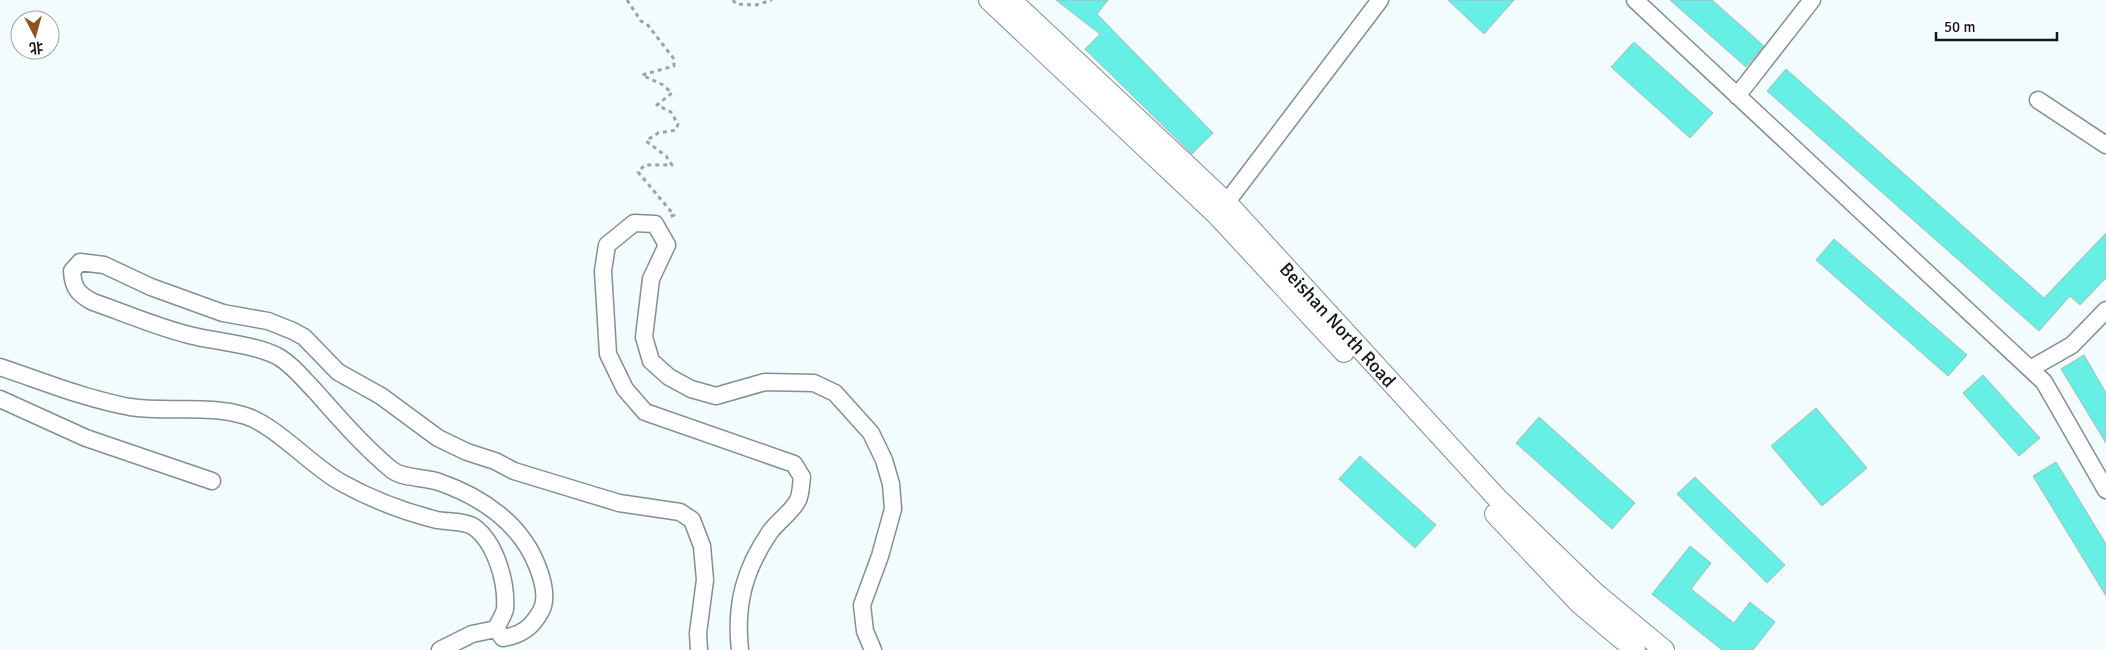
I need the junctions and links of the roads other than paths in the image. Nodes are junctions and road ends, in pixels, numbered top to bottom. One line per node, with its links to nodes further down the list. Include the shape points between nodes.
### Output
1 (989, 0): 9 (main road, Beishan North Road)
2 (1011, 0): 9 (main road, Beishan North Road)
3 (1380, 0): 9 (street)
4 (1635, 0): 6 (street)
5 (1812, 0): 6 (street)
6 (1737, 96): 12 (street)
7 (2038, 100): 8 (street)
8 (2106, 145)
9 (1222, 209): 23 (main road, Beishan North Road, via 1580,604); 24 (main road, Beishan North Road, via 1497,498 1594,592)
10 (2106, 310): 12 (street, via 2072,344)
11 (0, 367): 16 (street, via 131,407 205,409 247,416 344,484 400,509 473,526 490,546 501,569 505,610)
12 (2030, 369): 15 (street, via 2044,382)
13 (0, 400): 14 (street, via 86,438)
14 (212, 481)
15 (2106, 490)
16 (496, 629): 18 (street, via 472,634); 19 (street, via 503,638 517,636 534,624 545,603 534,555 500,513 439,482 395,472 374,456 300,375 278,357 264,351 187,335 93,302 80,295 72,284 72,271 80,262 104,265 151,287 222,313 268,321 294,331 338,372 381,396 438,438 467,452 514,471 618,503 680,512 692,520 702,546 705,580)
17 (865, 631): 20 (street, via 862,605 893,509 891,484 871,433 835,393 814,383 765,382 716,396 690,389 669,377 651,361 644,337 651,279 667,245 655,224 634,223 607,245 603,271 608,354 625,389 645,412 794,464 802,477 798,500 770,532 747,577 739,600); 21 (street); 22 (street)
18 (440, 650)
19 (699, 650)
20 (740, 650)
21 (862, 650)
22 (873, 650)
23 (1635, 650)
24 (1664, 650)

